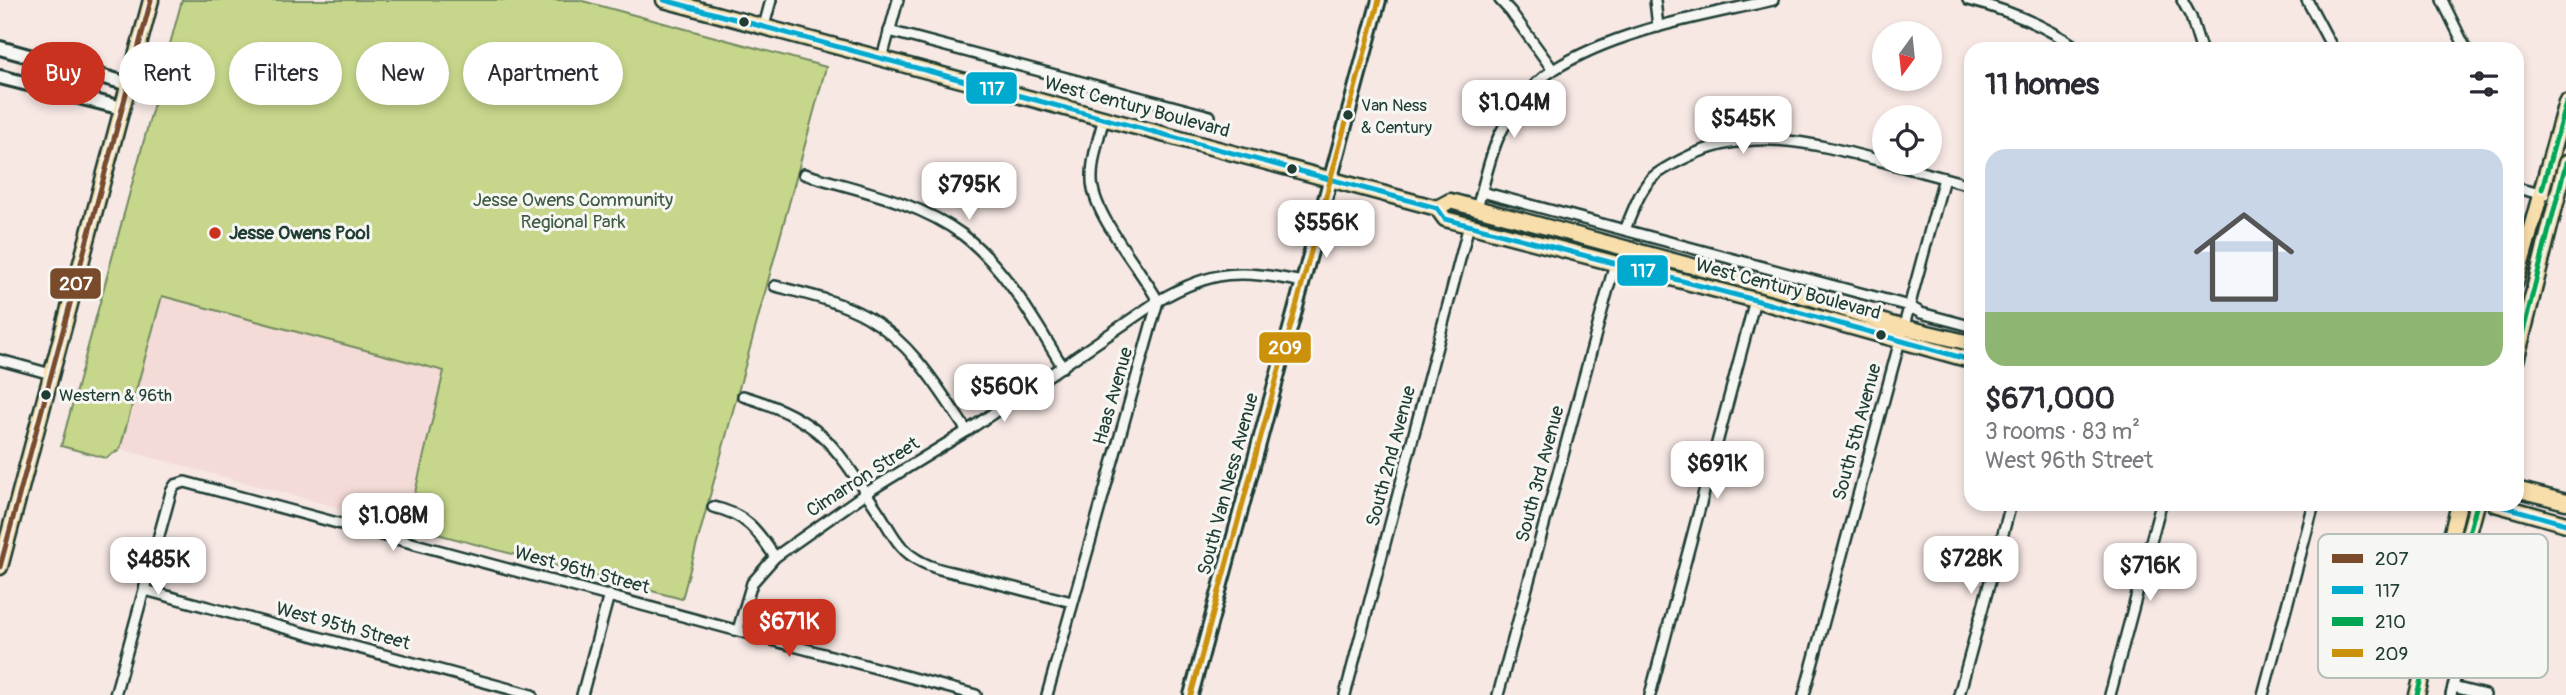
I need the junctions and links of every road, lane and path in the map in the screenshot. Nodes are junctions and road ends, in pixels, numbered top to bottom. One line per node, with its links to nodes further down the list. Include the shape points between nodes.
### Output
1 (151, 0): 17 (main road)
2 (664, 0): 14 (main road, West Century Boulevard)
3 (771, 0): 14 (street)
4 (898, 0): 16 (street)
5 (1380, 0): 37 (street, South Van Ness Avenue)
6 (1500, 0): 24 (street)
7 (1655, 0): 15 (street)
8 (1773, 0): 15 (street)
9 (1968, 0): 13 (street)
10 (2182, 0): 19 (street)
11 (2307, 0): 20 (street)
12 (2442, 0): 21 (street)
13 (1989, 2): 18 (street)
14 (764, 26): 23 (main road, West Century Boulevard)
15 (1658, 27): 24 (street)
16 (889, 31): 23 (street); 30 (street, West Century Boulevard)
17 (140, 42)
18 (2068, 42)
19 (2199, 42)
20 (2329, 42)
21 (2463, 42)
22 (0, 48): 26 (street)
23 (882, 58): 31 (main road, West Century Boulevard)
24 (1553, 70): 40 (street, via 1522,99 1500,135)
25 (0, 77): 29 (street)
26 (119, 81)
27 (2566, 102): 41 (main road)
28 (123, 105): 29 (main road)
29 (122, 108): 61 (main road)
30 (1210, 116)
31 (1104, 118): 37 (main road, West Century Boulevard); 52 (street, via 1092,177 1094,191 1105,218)
32 (1872, 158): 46 (street, via 1779,138 1712,147 1652,178)
33 (2566, 163): 42 (main road)
34 (804, 174): 60 (street, via 914,208 963,235 1004,277)
35 (1933, 175): 36 (street)
36 (1944, 178): 38 (street); 53 (street, South 5th Avenue)
37 (1331, 179): 43 (main road, West Century Boulevard); 49 (street, South Van Ness Avenue)
38 (1964, 183)
39 (2524, 190): 41 (street)
40 (1482, 192): 44 (street); 46 (street, West Century Boulevard)
41 (2541, 194): 42 (street); 47 (main road)
42 (2557, 197): 55 (main road)
43 (1437, 208): 44 (main road, West Century Boulevard, via 1450,201); 45 (main road, West Century Boulevard, via 1445,219)
44 (1477, 208): 56 (main road, West Century Boulevard, via 1815,299)
45 (1469, 226): 48 (main road, West Century Boulevard); 91 (street, South 2nd Avenue)
46 (1625, 229): 53 (street, West Century Boulevard)
47 (2524, 254)
48 (1615, 263): 51 (main road, West Century Boulevard); 92 (street, South 3rd Avenue)
49 (1303, 282): 52 (street, Cimarron Street, via 1250,273 1224,274 1182,287); 90 (street, South Van Ness Avenue)
50 (775, 286): 63 (street, via 846,307 890,334 930,376)
51 (1755, 300): 56 (main road, West Century Boulevard); 93 (street)
52 (1158, 301): 60 (street, Cimarron Street); 81 (street, Haas Avenue)
53 (1909, 306): 54 (street, West Century Boulevard); 56 (street, South 5th Avenue)
54 (1964, 324)
55 (2524, 329)
56 (1902, 333): 57 (main road, West Century Boulevard); 58 (main road, West Century Boulevard); 94 (street, South 5th Avenue)
57 (1964, 342)
58 (1964, 358)
59 (0, 360): 61 (street)
60 (1063, 367): 63 (street, Cimarron Street)
61 (51, 374): 78 (main road)
62 (743, 396): 65 (street, via 789,411 810,425 844,459)
63 (967, 431): 65 (street, Cimarron Street)
64 (2524, 491): 66 (main road)
65 (866, 494): 77 (street, Cimarron Street); 81 (street, via 898,542 926,564)
66 (2566, 502)
67 (713, 507): 77 (street, via 750,524)
68 (2009, 511): 95 (street)
69 (2159, 511): 96 (street)
70 (2312, 511): 97 (street)
71 (2457, 511): 75 (main road)
72 (2475, 511): 76 (main road)
73 (2520, 511): 74 (main road)
74 (2566, 524)
75 (2452, 534)
76 (2469, 534)
77 (775, 557): 82 (street, Cimarron Street, via 752,583)
78 (0, 568)
79 (145, 590): 80 (street, West 96th Street, via 171,492 179,483 192,483); 85 (street); 86 (street, West 95th Street)
80 (609, 595): 82 (street, West 96th Street); 87 (street)
81 (1072, 602): 89 (street, Haas Avenue)
82 (738, 629): 88 (street, West 96th Street)
83 (2421, 678): 98 (main road)
84 (2452, 691): 99 (street)
85 (115, 695)
86 (532, 695)
87 (582, 695)
88 (976, 695)
89 (1047, 695)
90 (1191, 695)
91 (1345, 695)
92 (1498, 695)
93 (1650, 695)
94 (1804, 695)
95 (1959, 695)
96 (2110, 695)
97 (2263, 695)
98 (2417, 695)
99 (2484, 695)

